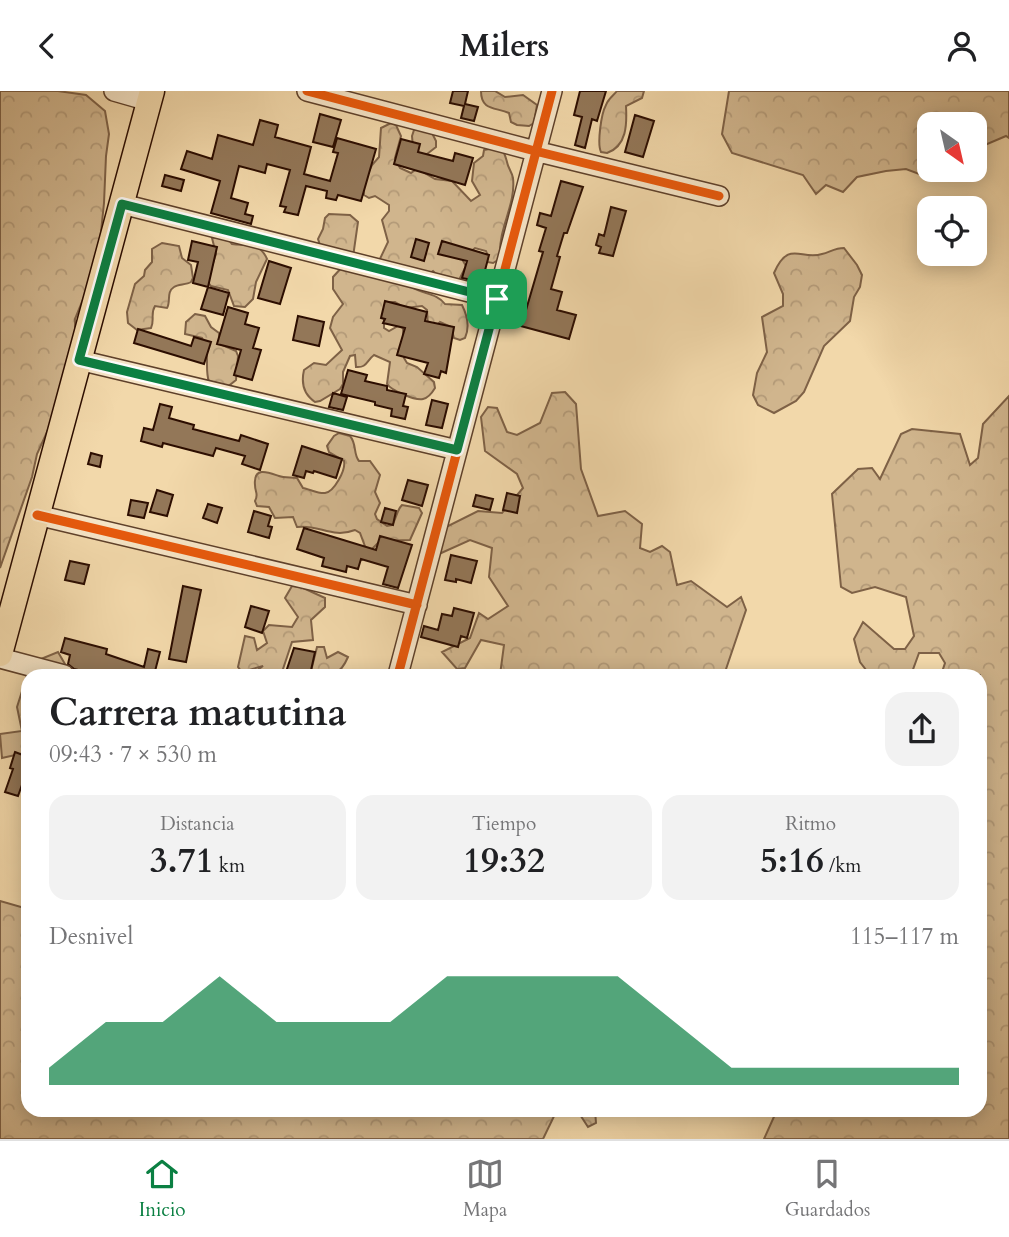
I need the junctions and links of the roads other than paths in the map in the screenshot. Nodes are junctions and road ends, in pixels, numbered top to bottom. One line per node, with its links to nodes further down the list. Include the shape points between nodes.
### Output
1 (114, 91): 4 (street)
2 (307, 91): 5 (street)
3 (552, 91): 5 (street)
4 (150, 96): 7 (main road)
5 (535, 151): 6 (street); 8 (street)
6 (719, 196)
7 (122, 204): 8 (street); 9 (main road)
8 (497, 299): 10 (street)
9 (79, 360): 10 (street); 11 (main road)
10 (457, 450): 12 (street)
11 (37, 515): 12 (street); 13 (main road)
12 (417, 605): 15 (street)
13 (0, 656): 14 (street)
14 (44, 669)
15 (400, 669)

